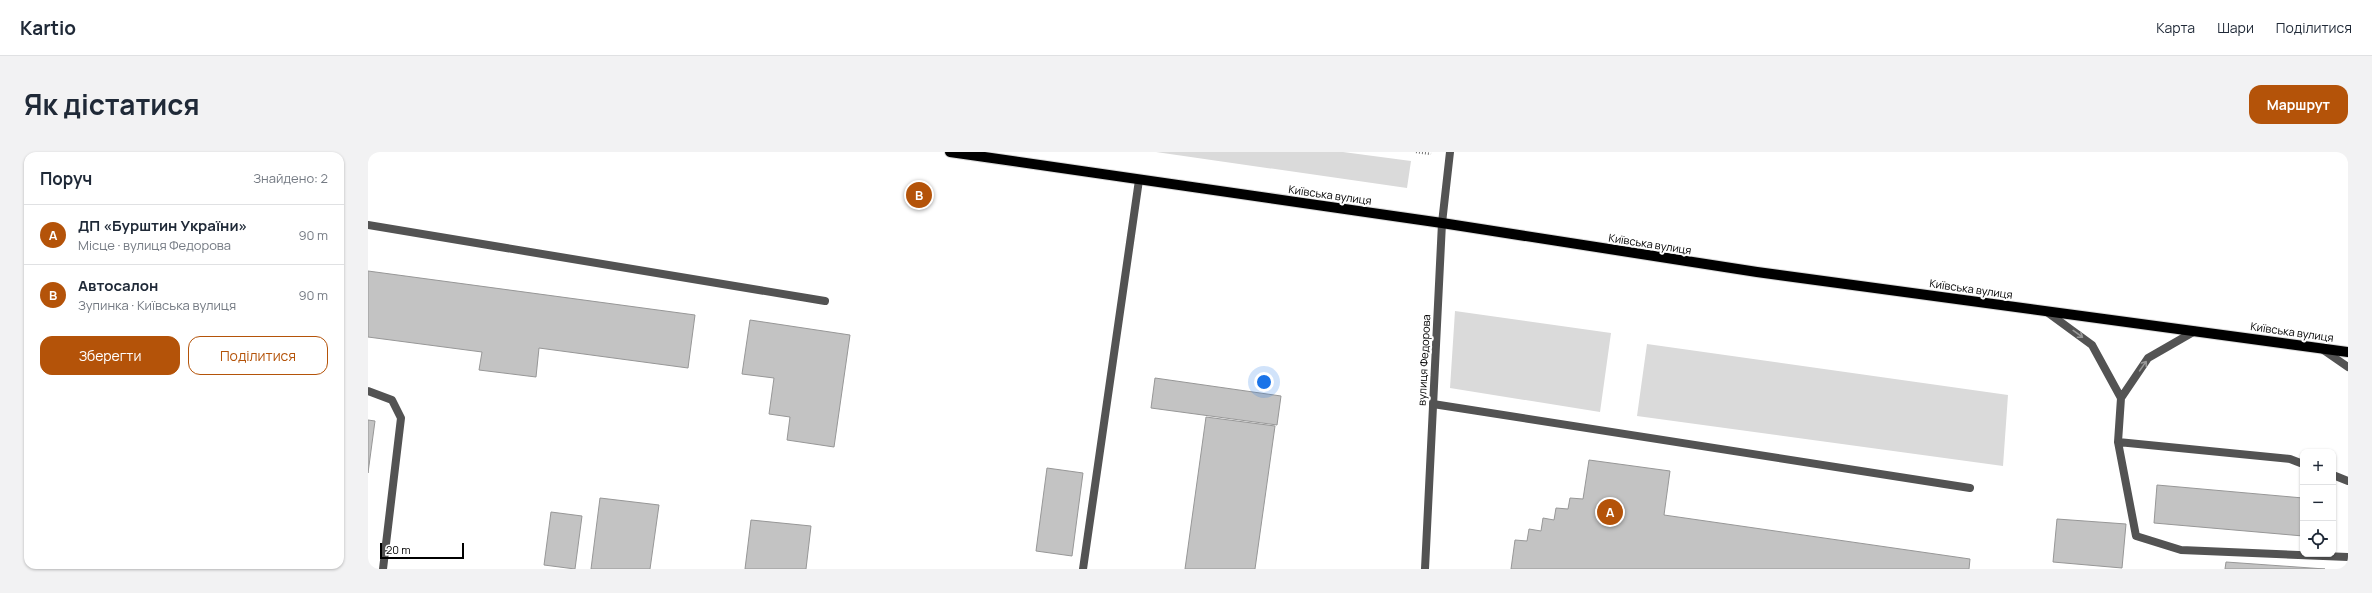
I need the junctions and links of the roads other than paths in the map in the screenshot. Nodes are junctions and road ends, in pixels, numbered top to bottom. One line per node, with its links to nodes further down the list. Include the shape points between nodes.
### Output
1 (950, 152): 3 (main road, Київська вулиця)
2 (1450, 152): 4 (street, вулиця Федорова)
3 (1139, 180): 4 (main road, Київська вулиця); 22 (street)
4 (1442, 223): 7 (main road, Київська вулиця, via 1757,272); 14 (street, вулиця Федорова)
5 (368, 225): 6 (street)
6 (825, 301)
7 (2046, 311): 8 (main road, Київська вулиця); 13 (street, one-way to 13, via 2092,345)
8 (2195, 331): 9 (main road, Київська вулиця); 13 (street, one-way to 8, via 2148,358)
9 (2320, 348): 10 (main road, Київська вулиця); 11 (street)
10 (2348, 352)
11 (2348, 367)
12 (368, 391): 21 (street, via 392,400 402,418)
13 (2121, 398): 15 (street)
14 (1433, 404): 19 (street); 23 (street, вулиця Федорова)
15 (2118, 442): 16 (street, via 2290,459); 20 (street, via 2136,536 2181,550)
16 (2300, 463)
17 (2336, 476): 18 (street)
18 (2348, 481)
19 (1970, 488)
20 (2348, 557)
21 (383, 569)
22 (1083, 569)
23 (1425, 569)

